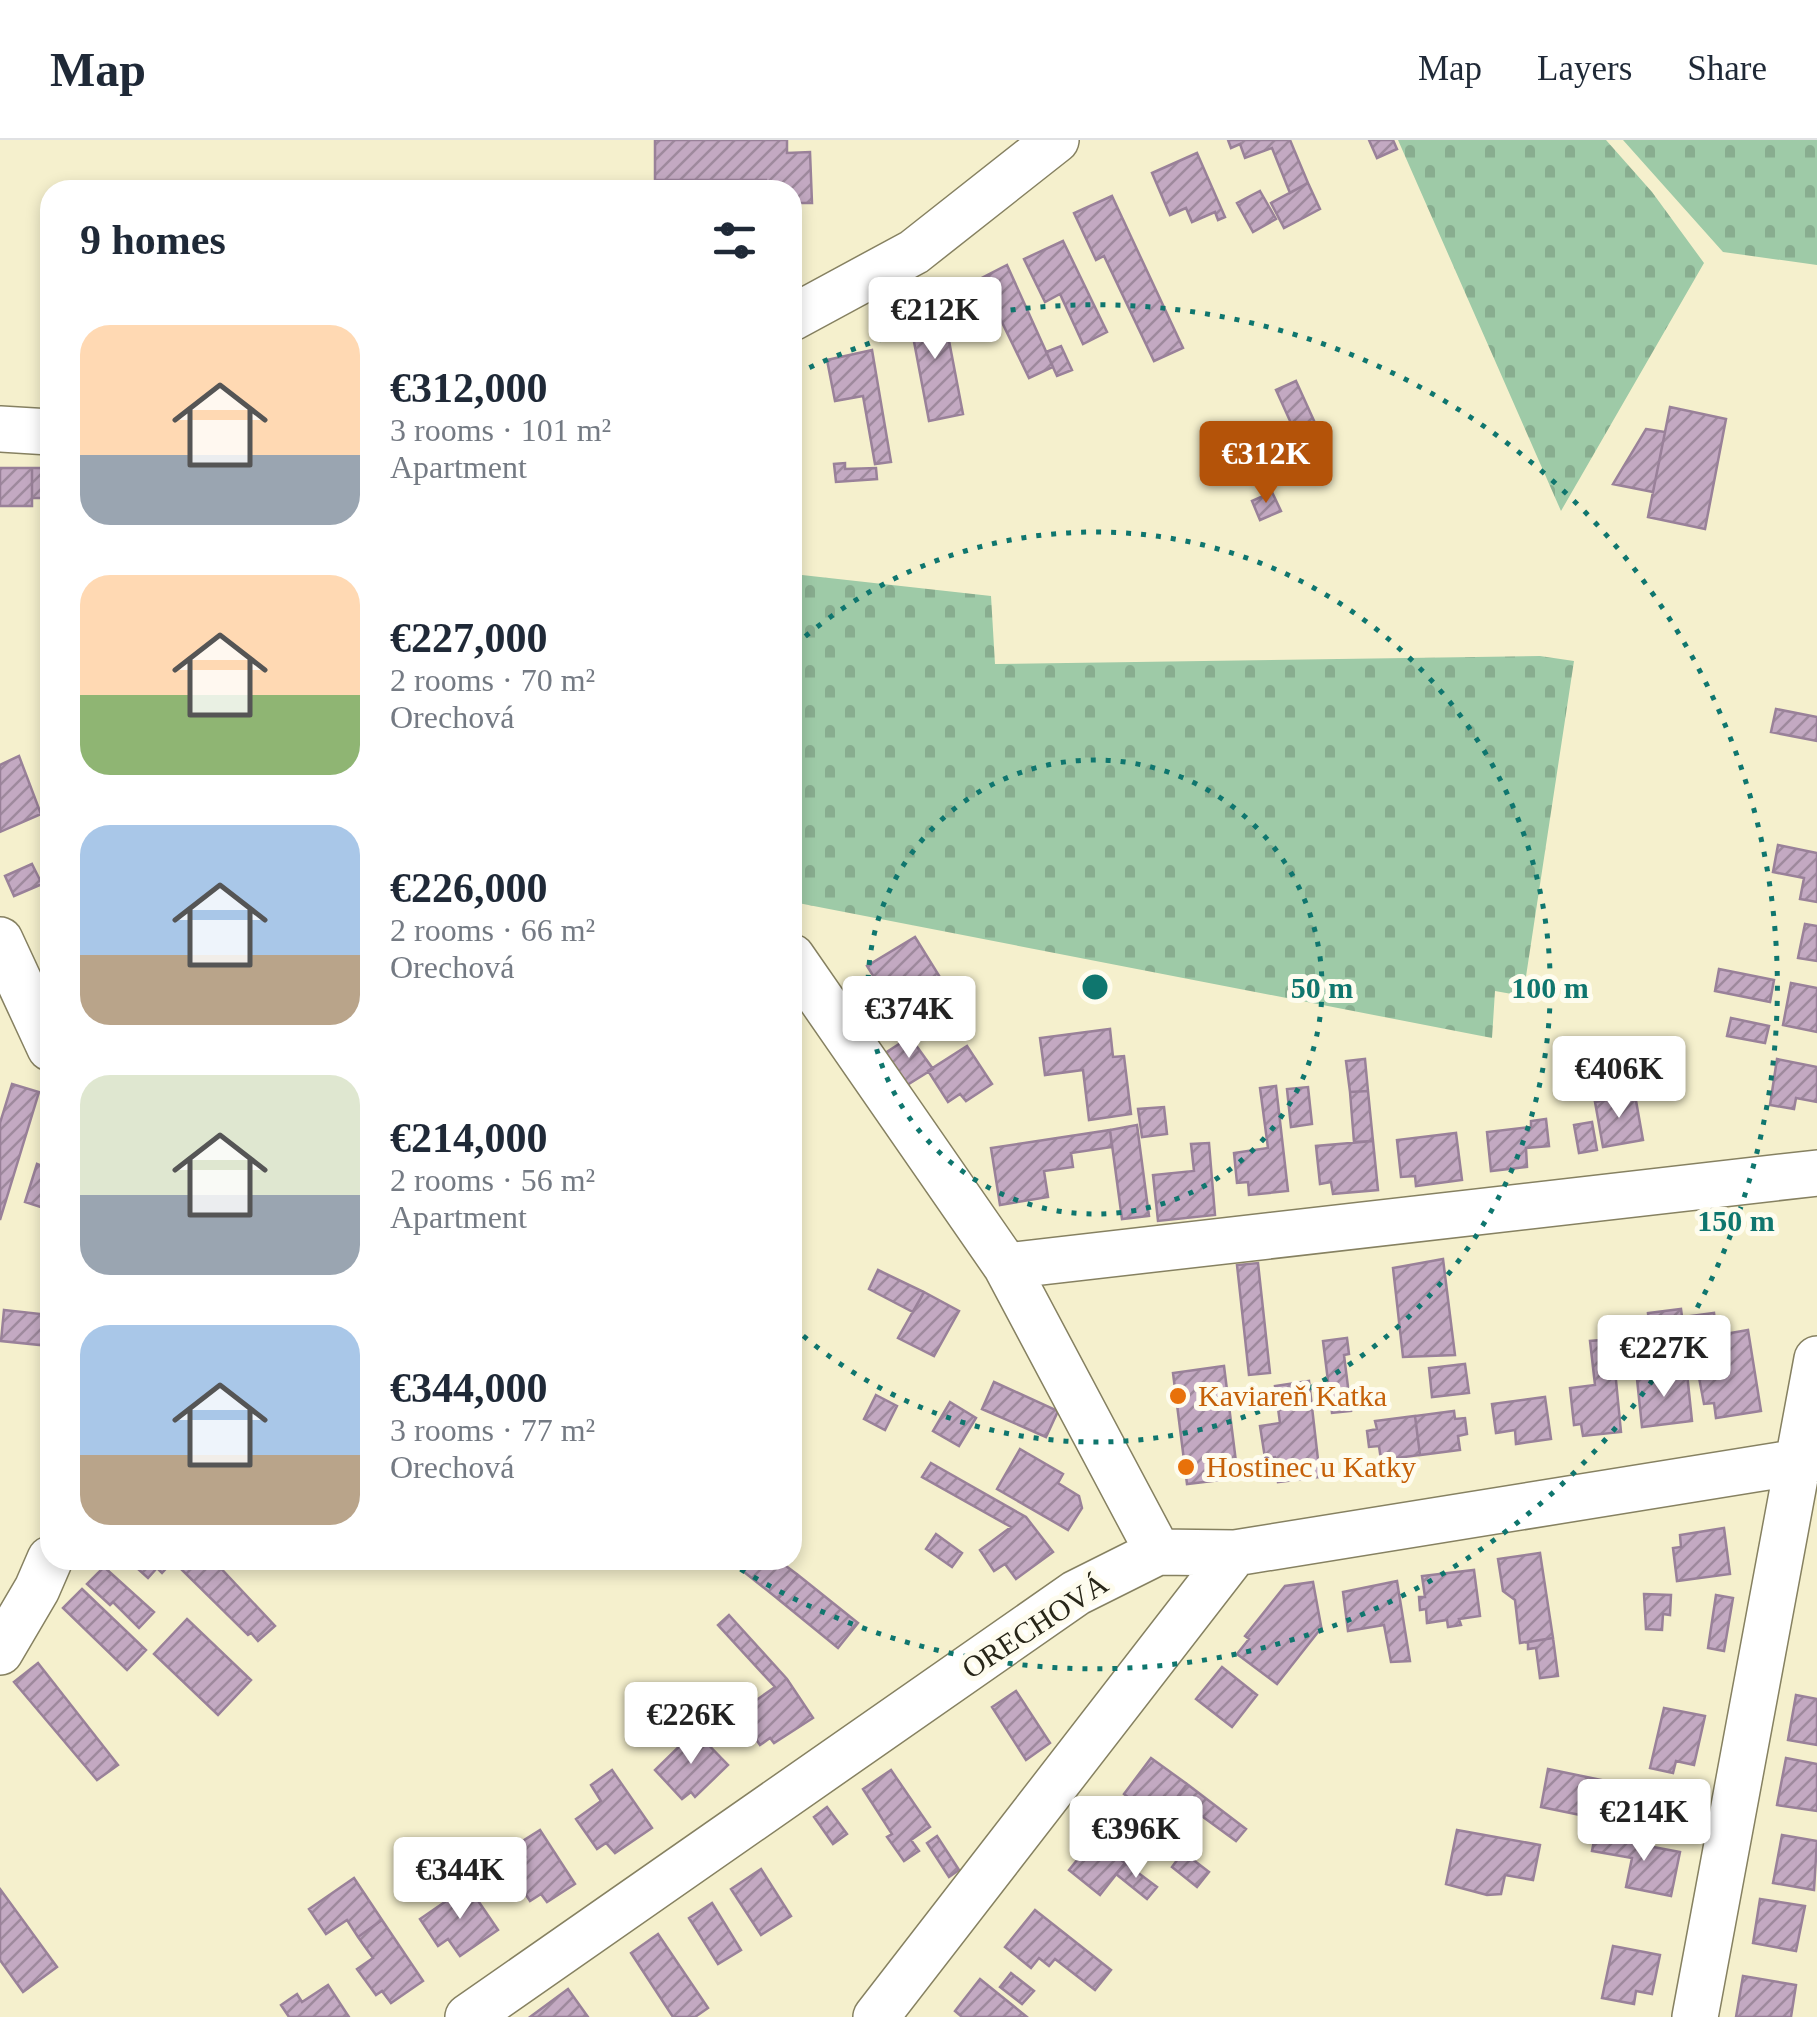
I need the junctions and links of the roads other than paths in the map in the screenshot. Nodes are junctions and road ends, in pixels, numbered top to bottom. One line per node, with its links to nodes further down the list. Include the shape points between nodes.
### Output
1 (1002, 140): 3 (street)
2 (1056, 140): 3 (street)
3 (979, 200): 4 (street, via 914,252)
4 (802, 313)
5 (0, 429): 6 (street)
6 (40, 431)
7 (0, 940): 9 (street)
8 (802, 971): 11 (street)
9 (40, 1026)
10 (1817, 1174): 11 (street)
11 (1006, 1266): 14 (street)
12 (1817, 1358): 13 (street)
13 (1807, 1461): 15 (street, ORECHOVÁ); 20 (street)
14 (1158, 1552): 15 (street, ORECHOVÁ); 18 (street, ORECHOVÁ, via 1076,1593)
15 (1235, 1553): 19 (street)
16 (45, 1570): 17 (street)
17 (0, 1652)
18 (468, 2017)
19 (876, 2017)
20 (1695, 2017)

